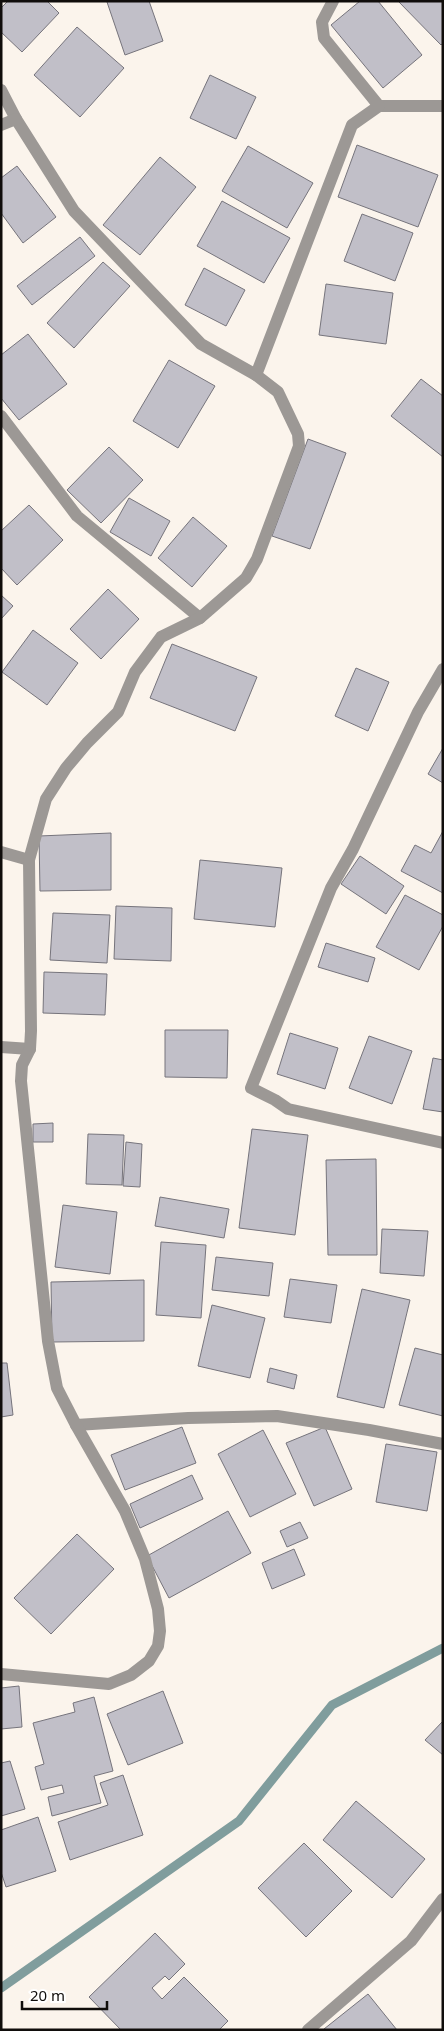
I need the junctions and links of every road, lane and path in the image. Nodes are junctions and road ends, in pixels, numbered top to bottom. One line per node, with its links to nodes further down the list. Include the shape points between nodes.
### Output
1 (333, 1): 3 (street, via 322,22 324,38)
2 (1, 90): 5 (street)
3 (379, 106): 4 (street); 7 (street, via 352,125)
4 (443, 106)
5 (16, 119): 6 (street); 7 (street, via 74,211 202,344)
6 (1, 125)
7 (256, 375): 9 (street, via 278,392 298,434 299,446 258,560 246,578)
8 (1, 416): 9 (street, via 77,516)
9 (200, 618): 12 (street, via 161,637 135,672 118,712 66,768 46,799)
10 (443, 669): 15 (street, via 418,712 332,888 251,1088 288,1109)
11 (1, 852): 12 (street)
12 (28, 860): 14 (street)
13 (1, 1047): 14 (street)
14 (30, 1048): 16 (street, via 22,1065 21,1081 48,1342 57,1388)
15 (443, 1143)
16 (76, 1425): 17 (street, via 277,1416); 18 (street, via 125,1511 145,1559 158,1609 158,1646 149,1661 132,1675 109,1684)
17 (443, 1444)
18 (1, 1674)
19 (443, 1899): 20 (street, via 411,1941)
20 (308, 2030)

